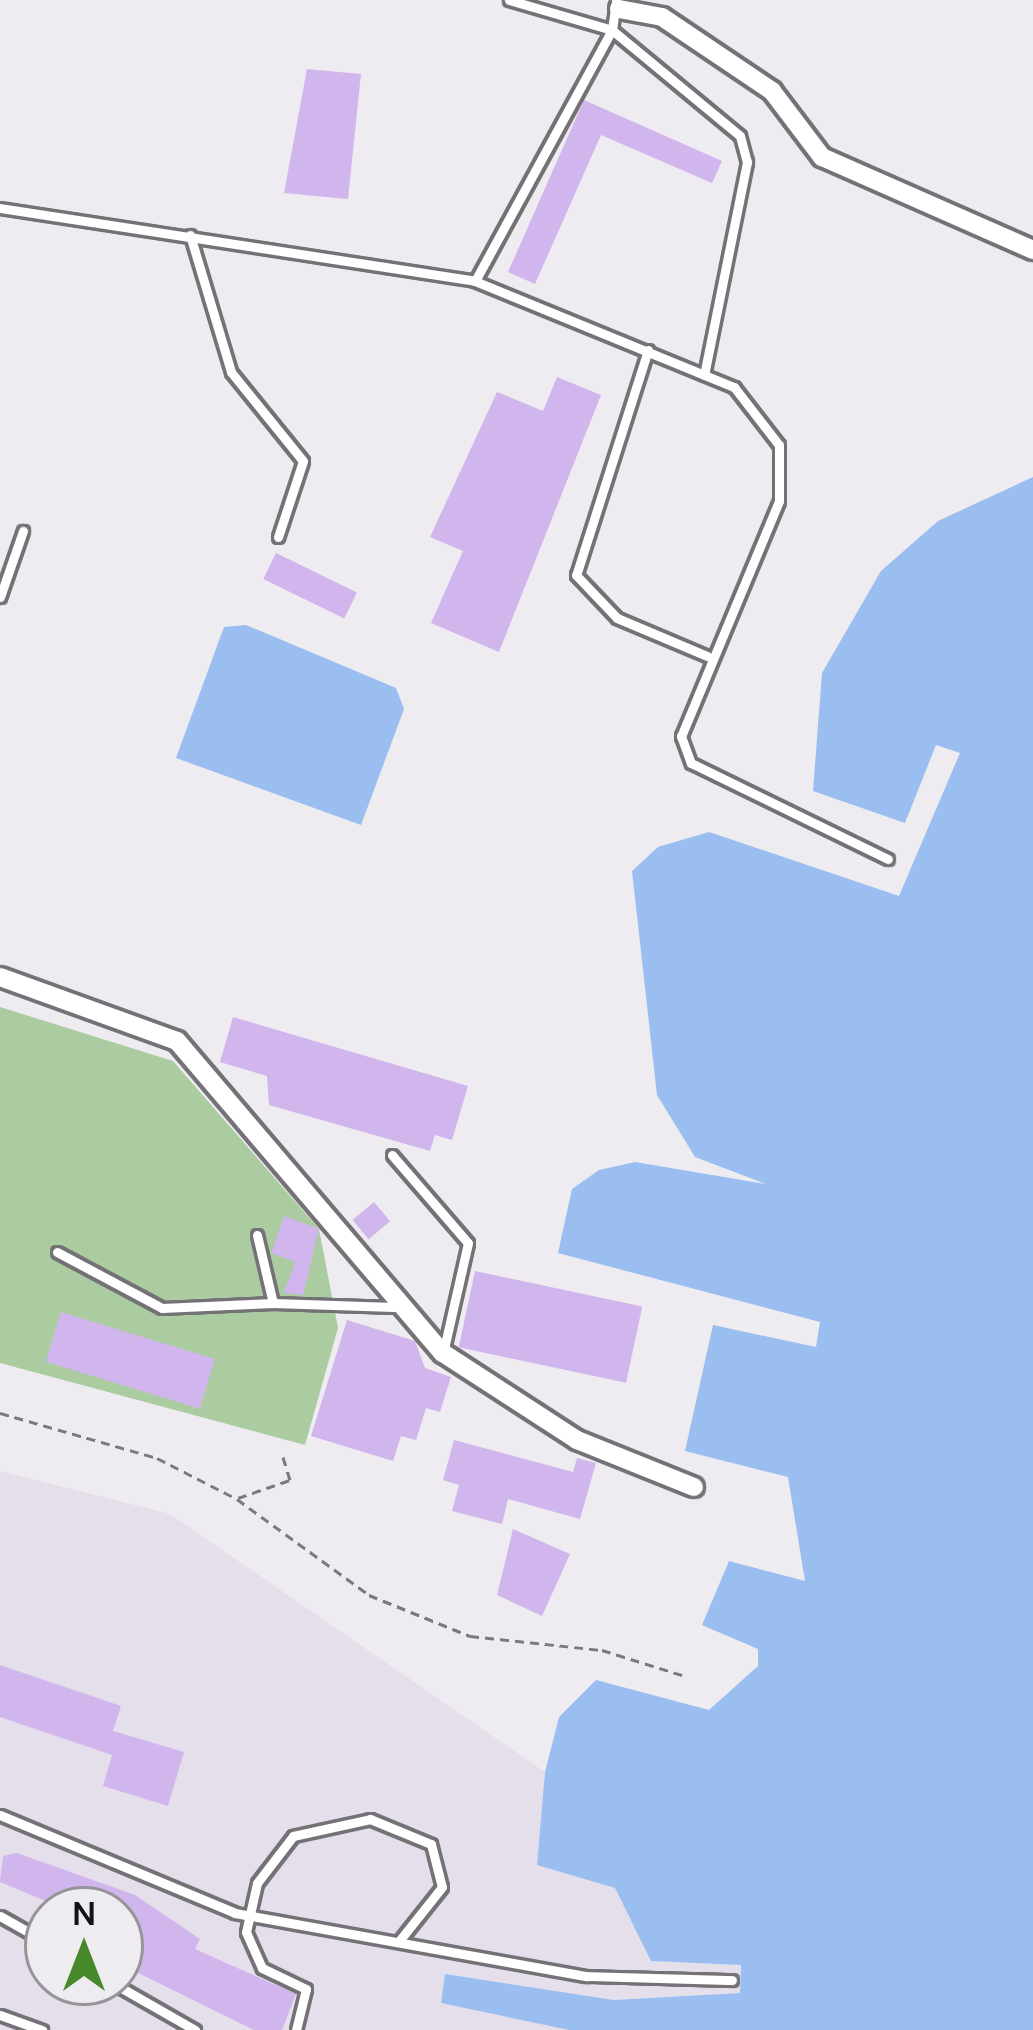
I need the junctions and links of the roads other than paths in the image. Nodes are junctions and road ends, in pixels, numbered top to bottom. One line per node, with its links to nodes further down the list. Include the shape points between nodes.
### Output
1 (509, 0): 3 (lane)
2 (617, 4): 3 (lane); 6 (street, via 662,17 772,92 822,157)
3 (612, 30): 7 (lane); 9 (lane, via 740,136 747,162)
4 (0, 208): 5 (lane)
5 (190, 235): 7 (lane); 11 (lane, via 231,372 303,461)
6 (1033, 250)
7 (475, 281): 8 (lane)
8 (648, 350): 9 (lane); 13 (lane, via 576,575 617,619)
9 (704, 375): 13 (lane, via 734,387 779,445 779,501)
10 (23, 531): 12 (lane)
11 (278, 537)
12 (0, 597)
13 (707, 656): 14 (lane, via 681,736 691,763)
14 (888, 859)
15 (0, 977): 20 (street, via 176,1041 361,1254)
16 (392, 1155): 21 (lane, via 468,1243)
17 (257, 1235): 19 (lane)
18 (56, 1252): 19 (lane, via 162,1308)
19 (273, 1303): 20 (lane)
20 (394, 1307): 21 (street)
21 (443, 1353): 22 (street, via 577,1440)
22 (694, 1487)
23 (0, 1815): 24 (lane)
24 (246, 1915): 25 (lane); 25 (lane, via 293,1836 370,1819 431,1844 444,1875); 31 (lane, via 255,1962 305,1989)
25 (399, 1941): 26 (lane, via 586,1976)
26 (732, 1980)
27 (144, 2001): 30 (lane)
28 (0, 2015): 29 (lane)
29 (42, 2030)
30 (195, 2030)
31 (296, 2030)

